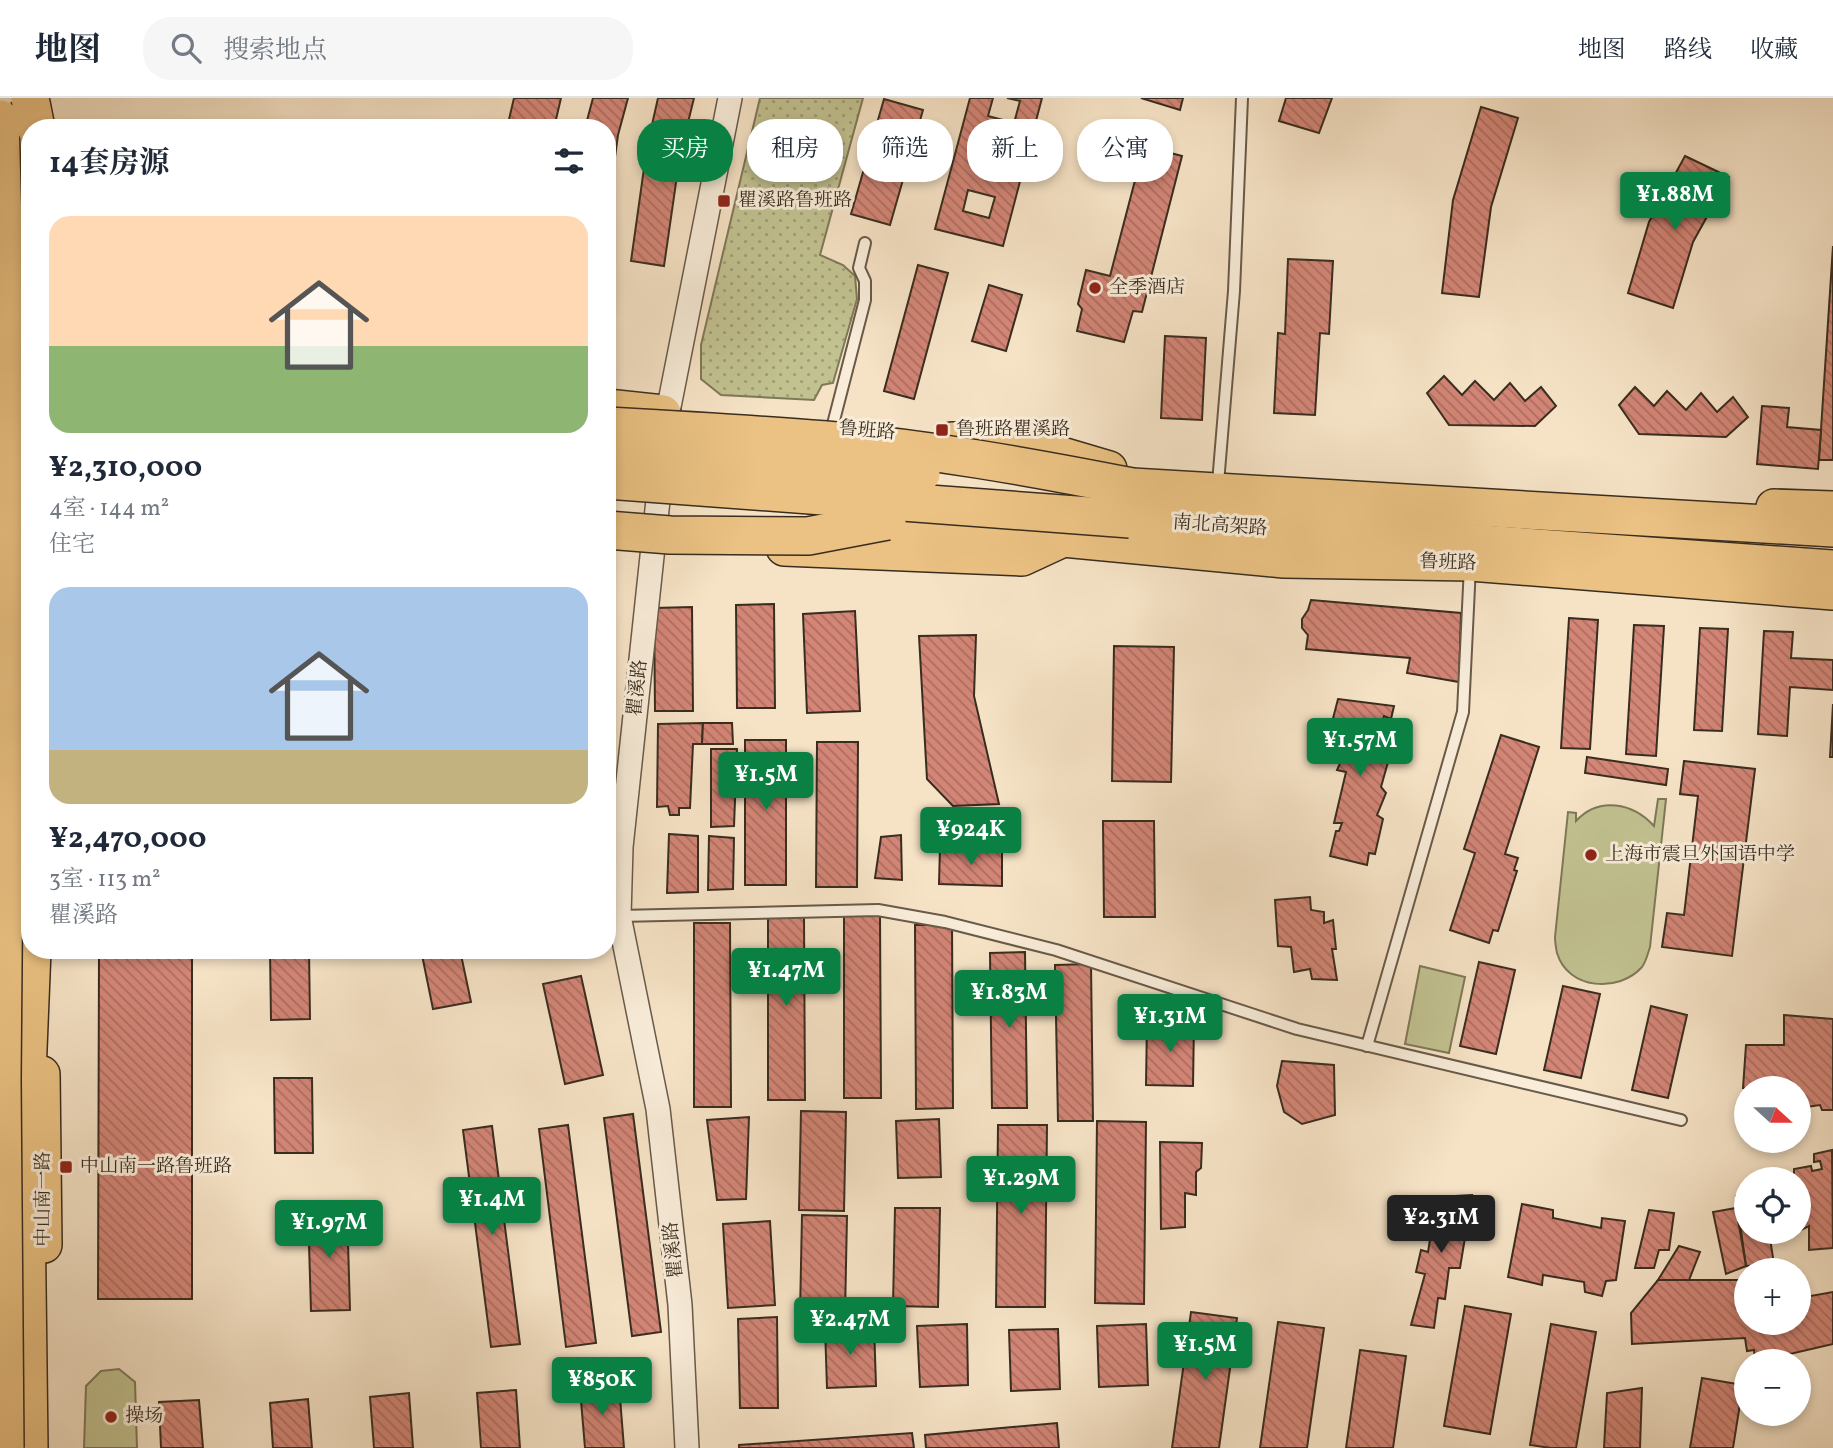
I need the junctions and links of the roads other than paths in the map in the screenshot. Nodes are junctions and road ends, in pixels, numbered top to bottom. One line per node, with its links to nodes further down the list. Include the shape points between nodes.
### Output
1 (4, 98): 7 (main road)
2 (32, 98): 6 (highway, bridge)
3 (730, 98): 15 (street, 瞿溪路)
4 (1242, 98): 21 (lane, via 1234,291)
5 (0, 119): 44 (highway, bridge, via 8,398 2,1080)
6 (34, 119)
7 (3, 204): 11 (main road); 12 (main road)
8 (865, 243): 16 (lane, via 859,268 865,281 864,300)
9 (0, 249): 10 (highway)
10 (21, 251)
11 (21, 277)
12 (11, 389): 18 (main road)
13 (616, 410): 15 (main road, 鲁班路)
14 (616, 427): 22 (highway, bridge, via 911,450 1003,462)
15 (665, 428): 16 (main road, 鲁班路); 17 (main road, 鲁班路); 22 (main road, 鲁班路, via 1024,473); 30 (street, 瞿溪路)
16 (832, 428): 22 (main road, 鲁班路, via 1038,448)
17 (616, 437)
18 (14, 439): 25 (main road)
19 (616, 456): 22 (highway, 南北高架路, bridge)
20 (616, 480): 22 (highway, 南北高架路, bridge)
21 (1218, 483): 22 (main road, 鲁班路); 24 (main road, 鲁班路)
22 (1128, 493): 27 (highway, bridge); 28 (highway, 南北高架路); 33 (highway, 南北高架路)
23 (616, 503): 27 (highway, bridge)
24 (1833, 509)
25 (17, 517): 34 (main road)
26 (616, 520): 30 (main road, 鲁班路)
27 (887, 522): 29 (highway, bridge, via 808,536)
28 (1833, 528)
29 (616, 531)
30 (654, 531): 31 (main road, 鲁班路); 32 (main road, 鲁班路, via 1019,529 1063,540 1284,560); 39 (street, 瞿溪路, via 621,847)
31 (616, 538)
32 (1470, 563): 36 (main road, 鲁班路); 42 (lane, via 1463,712)
33 (1833, 569)
34 (21, 575)
35 (21, 590): 37 (highway)
36 (1833, 592)
37 (0, 608)
38 (21, 712): 45 (main road, 中山南一路)
39 (619, 916): 42 (lane, via 878,910 1056,950 1297,1030); 48 (street, 瞿溪路, via 658,1109 680,1305)
40 (32, 959): 46 (highway, via 24,1123)
41 (40, 959): 47 (main road, 中山南一路)
42 (1367, 1046): 43 (lane)
43 (1681, 1120)
44 (5, 1448)
45 (15, 1448)
46 (29, 1448)
47 (43, 1448)
48 (687, 1448)

